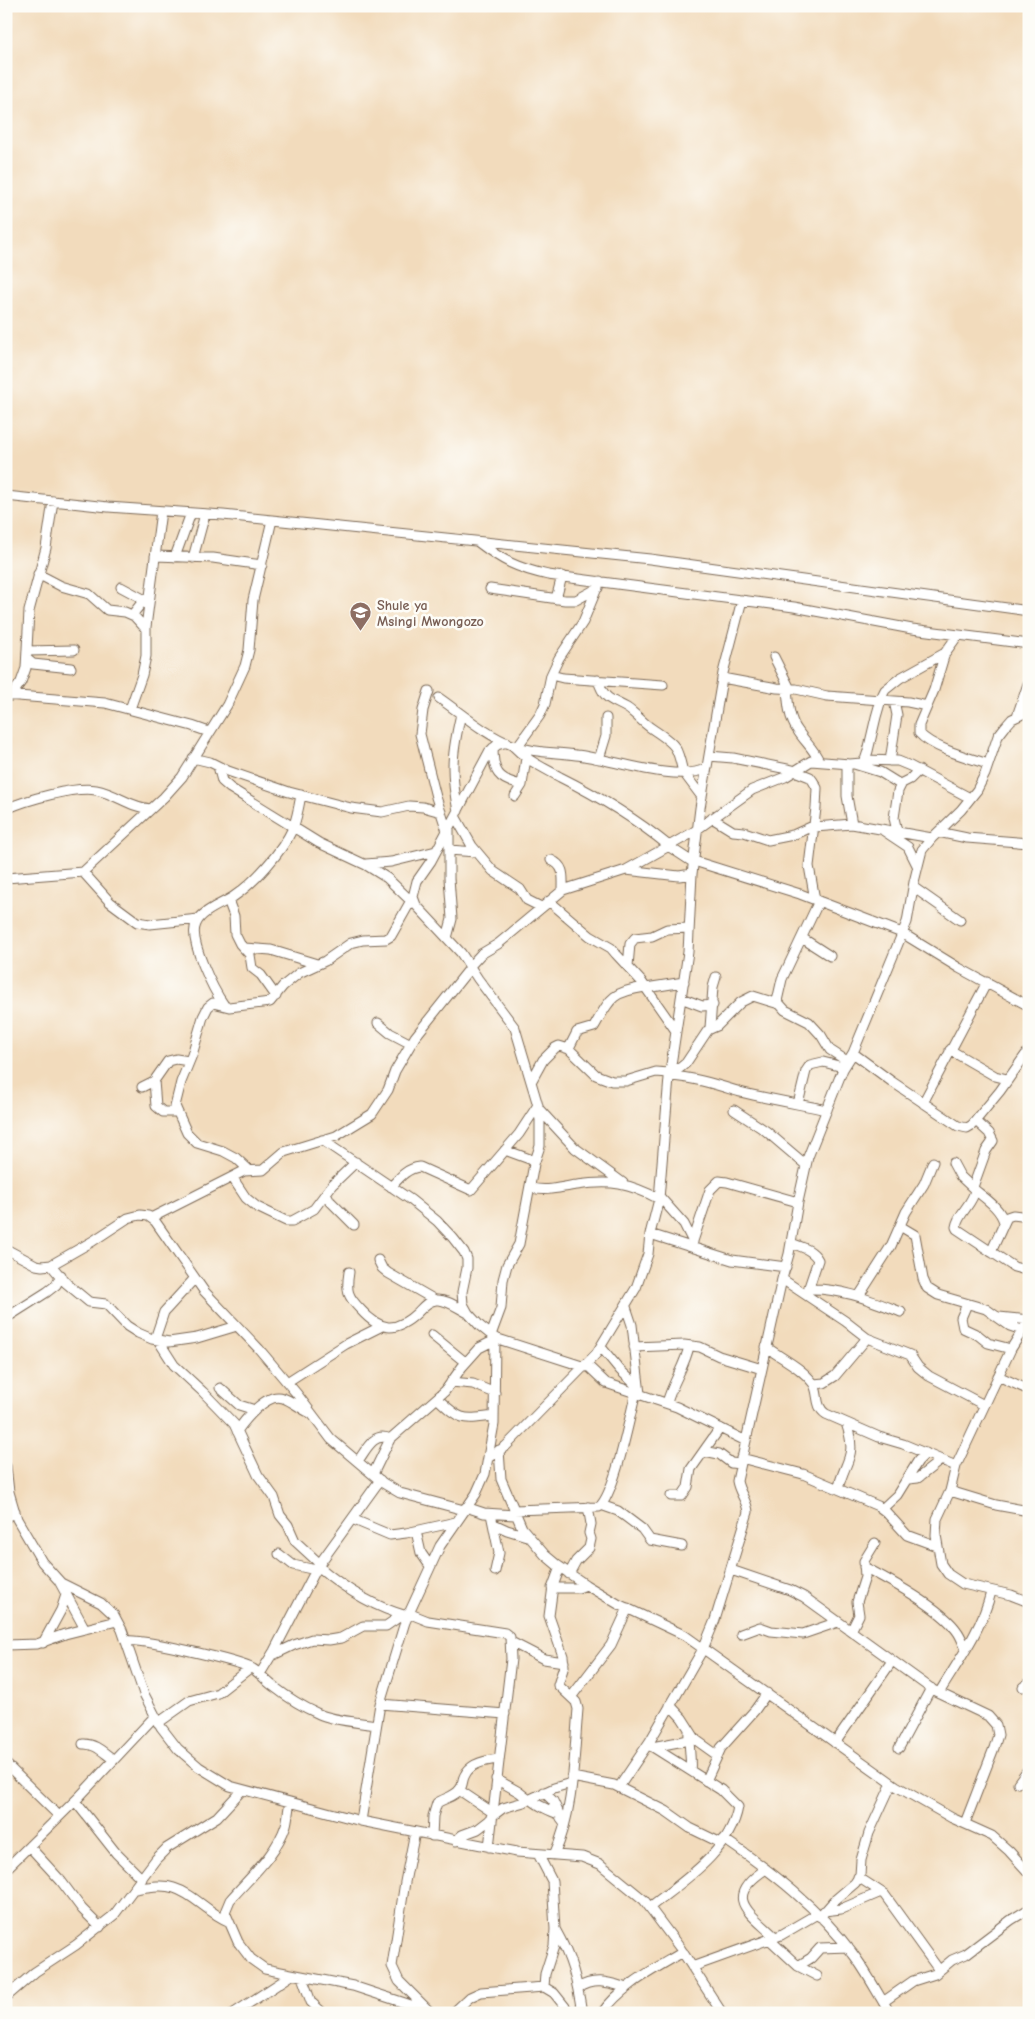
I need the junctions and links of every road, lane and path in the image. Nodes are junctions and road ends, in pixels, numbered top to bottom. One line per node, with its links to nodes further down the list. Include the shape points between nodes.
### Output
1 (6, 496): 2 (street)
2 (54, 501): 3 (street); 12 (street)
3 (161, 511): 4 (street); 8 (street)
4 (191, 513): 5 (street); 9 (street)
5 (204, 514): 6 (street); 10 (street)
6 (272, 520): 7 (street); 11 (street)
7 (478, 541): 13 (street, via 501,560 525,570); 22 (street, via 669,561)
8 (155, 556): 9 (street); 20 (street)
9 (174, 557): 10 (street)
10 (193, 558): 11 (street)
11 (262, 565): 51 (street, via 253,600 250,650 227,705)
12 (38, 574): 23 (street, via 61,586 89,594 107,610); 29 (street, via 29,611)
13 (562, 576): 14 (street); 17 (street)
14 (599, 584): 18 (street, via 576,600); 19 (street); 21 (street)
15 (121, 587): 20 (street)
16 (490, 589): 17 (street)
17 (556, 599): 18 (street)
18 (568, 600): 21 (street)
19 (742, 600): 25 (street); 35 (street)
20 (147, 601): 23 (street); 24 (street)
21 (590, 608): 34 (street)
22 (1029, 611)
23 (132, 615): 24 (street)
24 (146, 629): 46 (street, via 146,656)
25 (958, 635): 26 (street); 28 (street)
26 (1029, 644)
27 (74, 650): 29 (street)
28 (945, 653): 43 (street, via 900,678 885,690); 45 (street)
29 (27, 655): 31 (street, via 33,664); 33 (street)
30 (774, 657): 39 (street)
31 (42, 665): 32 (street); 33 (street, via 33,672)
32 (71, 668)
33 (25, 671): 41 (street, via 16,691)
34 (551, 675): 36 (street); 52 (street, via 540,715)
35 (722, 678): 39 (street); 54 (street)
36 (598, 680): 38 (street); 67 (street, via 601,691 610,700 669,740)
37 (1029, 681): 49 (street)
38 (663, 685)
39 (788, 689): 43 (street); 59 (street, via 790,712 797,730)
40 (429, 691): 76 (street, via 420,734)
41 (9, 696): 46 (street, via 105,703)
42 (439, 698): 48 (street)
43 (880, 701): 44 (street); 58 (street)
44 (894, 701): 45 (street); 60 (street, via 897,715)
45 (926, 706): 62 (street, via 919,725 919,733 924,738)
46 (130, 709): 51 (street)
47 (1029, 711): 49 (street)
48 (462, 714): 52 (street); 77 (street, via 452,755)
49 (1017, 716): 62 (street, via 998,736)
50 (606, 718): 57 (street, via 606,736)
51 (210, 732): 55 (street)
52 (512, 745): 53 (street); 56 (street); 57 (street, via 544,753 577,754)
53 (493, 748): 69 (street, via 494,764 500,777); 77 (street)
54 (709, 756): 64 (street); 66 (street)
55 (193, 758): 63 (street); 74 (street, via 182,777)
56 (526, 758): 69 (street); 88 (street, via 616,809)
57 (599, 759): 67 (street)
58 (865, 760): 60 (street); 61 (street)
59 (819, 761): 61 (street); 66 (street, via 811,761)
60 (890, 761): 65 (street)
61 (851, 764): 68 (street, via 880,772); 79 (street, via 847,796)
62 (988, 764): 73 (street)
63 (218, 766): 70 (street); 80 (street, via 225,784)
64 (707, 768): 67 (street); 72 (street)
65 (919, 770): 68 (street); 73 (street)
66 (794, 771): 78 (street, via 752,790); 81 (street, via 810,777 817,788)
67 (683, 773): 72 (street)
68 (901, 784): 85 (street, via 894,818)
69 (522, 786): 71 (street)
70 (301, 795): 76 (street, via 382,812 409,806); 80 (street)
71 (515, 796)
72 (702, 797): 83 (street)
73 (970, 798): 86 (street)
74 (151, 809): 75 (street, via 130,805 95,789 49,795); 97 (street)
75 (6, 810)
76 (441, 812): 82 (street)
77 (457, 813): 82 (street); 91 (street)
78 (712, 818): 81 (street, via 732,831 768,840 794,835); 83 (street)
79 (852, 824): 81 (street); 84 (street)
80 (294, 826): 94 (street, via 319,843); 103 (street, via 269,862)
81 (815, 826): 105 (street, via 809,866)
82 (448, 828): 89 (street); 90 (street)
83 (698, 828): 88 (street); 93 (street)
84 (881, 829): 85 (street); 95 (street, via 908,847)
85 (897, 831): 86 (street)
86 (935, 835): 87 (street); 95 (street, via 922,850)
87 (1029, 843)
88 (668, 846): 93 (street); 96 (street)
89 (449, 849): 90 (street); 91 (street); 111 (street, via 452,919)
90 (436, 850): 94 (street, via 391,862); 102 (street, via 417,881)
91 (476, 852): 106 (street, via 492,871 520,889 527,900)
92 (551, 860): 101 (street, via 562,868)
93 (694, 862): 98 (street); 105 (street)
94 (366, 864): 102 (street)
95 (918, 865): 100 (street)
96 (626, 870): 98 (street, via 679,876); 101 (street)
97 (84, 872): 99 (street); 107 (street, via 110,902 137,922 150,924)
98 (692, 874): 109 (street)
99 (6, 878)
100 (913, 887): 108 (street); 110 (street)
101 (563, 890): 104 (street)
102 (412, 899): 111 (street); 115 (street, via 391,936 351,943)
103 (228, 900): 107 (street); 113 (street, via 234,916 234,934)
104 (549, 900): 106 (street); 116 (street, via 590,936 611,948)
105 (817, 900): 110 (street); 112 (street)
106 (541, 907): 117 (street, via 498,944 480,954)
107 (199, 919): 126 (street, via 194,928 200,957)
108 (960, 920)
109 (689, 928): 116 (street, via 667,929 652,936 635,938 630,944); 119 (street)
110 (902, 933): 120 (street); 136 (street)
111 (447, 938): 117 (street)
112 (802, 938): 114 (street); 125 (street, via 779,987)
113 (244, 948): 115 (street, via 271,950); 122 (street, via 250,955 252,968)
114 (830, 956)
115 (317, 964): 122 (street, via 299,973)
116 (628, 966): 121 (street)
117 (470, 967): 132 (street); 141 (street, via 515,1028)
118 (716, 977): 127 (street)
119 (684, 982): 121 (street); 123 (street)
120 (986, 982): 128 (street); 134 (street)
121 (645, 987): 131 (street); 133 (street, via 625,990 614,996 594,1027 577,1032)
122 (276, 996): 126 (street, via 270,1002)
123 (681, 998): 127 (street, via 702,1006); 131 (street)
124 (1029, 1000): 128 (street)
125 (779, 1004): 130 (street, via 759,997 747,998 717,1026); 136 (street, via 809,1022 830,1050)
126 (224, 1005): 137 (street, via 213,1003 208,1006)
127 (713, 1005): 130 (street)
128 (1028, 1006)
129 (378, 1023): 132 (street)
130 (710, 1028): 139 (street, via 686,1063)
131 (676, 1031): 139 (street)
132 (411, 1044): 151 (street, via 372,1114 336,1136)
133 (568, 1048): 139 (street, via 592,1072 618,1083 656,1072); 141 (street, via 554,1048)
134 (950, 1050): 140 (street, via 994,1076); 144 (street)
135 (1026, 1054): 138 (street); 140 (street)
136 (848, 1060): 144 (street); 145 (street, via 810,1064); 148 (street)
137 (190, 1061): 142 (street, via 168,1061); 149 (street, via 181,1082 175,1106)
138 (1029, 1067)
139 (669, 1073): 145 (street); 165 (street)
140 (1007, 1079): 150 (street)
141 (532, 1080): 146 (street)
142 (154, 1081): 143 (street); 149 (street, via 156,1106 163,1112)
143 (142, 1087)
144 (923, 1103): 150 (street, via 958,1126 968,1128)
145 (798, 1104): 148 (street)
146 (538, 1106): 152 (street); 153 (street, via 541,1136); 160 (street, via 575,1148)
147 (734, 1110): 157 (street, via 766,1131)
148 (827, 1110): 157 (street)
149 (177, 1112): 158 (street, via 187,1133 197,1143 223,1150)
150 (976, 1121): 163 (street, via 993,1141 986,1151)
151 (322, 1140): 154 (street); 158 (street, via 284,1152 263,1170)
152 (505, 1150): 153 (street); 161 (street, via 471,1190 420,1167 406,1172)
153 (535, 1161): 162 (street)
154 (356, 1162): 161 (street); 164 (street)
155 (933, 1162): 171 (street)
156 (953, 1163): 163 (street, via 960,1176)
157 (806, 1165): 166 (street)
158 (249, 1170): 159 (street)
159 (232, 1177): 164 (street, via 246,1198 257,1207 286,1220 304,1216); 168 (street)
160 (625, 1184): 162 (street, via 610,1182 553,1190); 165 (street)
161 (391, 1187): 191 (street, via 437,1222 464,1252 467,1268 462,1292)
162 (531, 1188): 199 (street, via 520,1244 503,1280)
163 (974, 1189): 169 (street, via 993,1206); 176 (street, via 974,1195 956,1227)
164 (326, 1193): 170 (street)
165 (659, 1198): 172 (street); 174 (street, via 684,1224)
166 (798, 1202): 173 (street); 174 (street, via 718,1181 710,1190)
167 (1029, 1217): 169 (street, via 1009,1215)
168 (150, 1218): 178 (street, via 140,1215 128,1218); 183 (street)
169 (1004, 1222): 176 (street)
170 (354, 1225)
171 (900, 1226): 186 (street); 188 (street, via 915,1235 927,1288)
172 (650, 1234): 174 (street); 189 (street, via 648,1254)
173 (791, 1243): 179 (street); 185 (street, via 809,1250 818,1260)
174 (695, 1245): 179 (street, via 732,1260)
175 (8, 1248): 178 (street, via 36,1265)
176 (991, 1252): 181 (street, via 1014,1267)
177 (378, 1260): 187 (street, via 388,1273)
178 (51, 1265): 182 (street)
179 (786, 1267): 184 (street)
180 (349, 1272): 196 (street, via 347,1290 350,1297 370,1320)
181 (1029, 1272)
182 (61, 1275): 193 (street, via 56,1285); 201 (street, via 89,1302 106,1304 138,1333)
183 (194, 1278): 195 (street); 201 (street, via 164,1312)
184 (782, 1279): 185 (street); 205 (street)
185 (808, 1292): 186 (street, via 824,1289); 200 (street)
186 (859, 1296): 190 (street)
187 (435, 1300): 191 (street); 196 (street, via 406,1323 392,1328)
188 (967, 1304): 192 (street, via 986,1309); 206 (street, via 962,1318 963,1328 988,1343)
189 (626, 1307): 203 (street); 204 (street)
190 (900, 1312)
191 (468, 1313): 199 (street)
192 (999, 1317): 194 (street); 197 (street)
193 (6, 1318)
194 (1029, 1320): 197 (street)
195 (237, 1326): 201 (street, via 197,1338 169,1342); 211 (street)
196 (382, 1326): 211 (street, via 346,1344)
197 (1022, 1330): 206 (street)
198 (432, 1335): 207 (street)
199 (494, 1337): 207 (street, via 478,1348); 208 (street); 218 (street)
200 (867, 1338): 214 (street, via 835,1376 824,1383); 221 (street, via 910,1355 929,1376)
201 (157, 1340): 228 (street, via 174,1365 234,1424)
202 (689, 1346): 204 (street); 209 (street); 220 (street)
203 (601, 1347): 208 (street); 217 (street)
204 (634, 1347): 217 (street)
205 (766, 1347): 209 (street); 214 (street)
206 (1011, 1350): 210 (street)
207 (464, 1365): 212 (street); 213 (street)
208 (586, 1366): 217 (street, via 602,1381); 232 (street)
209 (762, 1369): 230 (street)
210 (998, 1376): 216 (street); 221 (street)
211 (288, 1382): 223 (street)
212 (451, 1382): 213 (street); 219 (street)
213 (471, 1384): 218 (street)
214 (814, 1384): 225 (street, via 820,1410)
215 (220, 1388): 222 (street, via 239,1405)
216 (1029, 1390)
217 (638, 1391): 220 (street); 246 (street, via 608,1494)
218 (495, 1393): 224 (street)
219 (438, 1399): 224 (street, via 459,1417); 229 (street)
220 (668, 1403): 226 (street)
221 (984, 1405): 240 (street)
222 (255, 1410): 223 (street, via 264,1402 278,1397); 228 (street)
223 (313, 1414): 237 (street, via 331,1439)
224 (494, 1416): 235 (street)
225 (846, 1423): 227 (street); 231 (street)
226 (720, 1428): 230 (street); 233 (street)
227 (857, 1428): 231 (street); 234 (street)
228 (237, 1431): 266 (street, via 295,1541)
229 (390, 1439): 237 (street, via 385,1436 371,1442); 241 (street)
230 (746, 1441): 238 (street)
231 (851, 1445): 243 (street)
232 (499, 1450): 235 (street); 253 (street, via 501,1479)
233 (704, 1451): 238 (street, via 719,1454 731,1463); 245 (street, via 692,1470 685,1493)
234 (926, 1453): 236 (street); 242 (street)
235 (488, 1458): 249 (street, via 482,1481)
236 (941, 1460): 240 (street); 242 (street, via 918,1478)
237 (358, 1461): 241 (street)
238 (741, 1461): 243 (street, via 803,1474); 270 (street, via 738,1491 748,1504 748,1512)
239 (6, 1466): 252 (street)
240 (956, 1466): 244 (street)
241 (377, 1477): 247 (street, via 400,1493); 256 (street)
242 (909, 1479): 250 (street)
243 (838, 1489): 250 (street)
244 (950, 1491): 251 (street, via 996,1505); 263 (street, via 937,1519)
245 (670, 1496)
246 (601, 1505): 248 (street); 262 (street, via 618,1511 642,1529 650,1540)
247 (448, 1506): 249 (street); 257 (street)
248 (588, 1507): 253 (street); 271 (street, via 591,1524 589,1548)
249 (465, 1508): 254 (street); 257 (street)
250 (882, 1509): 263 (street, via 907,1535)
251 (1029, 1510)
252 (15, 1511): 255 (street); 272 (street, via 42,1562)
253 (514, 1513): 254 (street); 260 (street)
254 (491, 1514): 258 (street)
255 (6, 1518)
256 (352, 1519): 259 (street, via 390,1534); 266 (street)
257 (454, 1522): 259 (street); 265 (street)
258 (494, 1524): 260 (street); 269 (street, via 499,1558)
259 (416, 1531): 265 (street, via 421,1553)
260 (530, 1537): 267 (street)
261 (876, 1543): 268 (street, via 867,1555)
262 (682, 1546)
263 (937, 1546): 275 (street, via 941,1564 948,1574 963,1584)
264 (279, 1554): 266 (street, via 293,1565)
265 (430, 1566): 279 (street)
266 (318, 1567): 279 (street, via 365,1600); 291 (street)
267 (560, 1567): 271 (street); 274 (street)
268 (864, 1567): 283 (street, via 865,1577 857,1602 859,1615); 289 (street, via 943,1617 957,1631)
269 (495, 1570)
270 (731, 1570): 281 (street, via 790,1590); 290 (street)
271 (569, 1574): 273 (street)
272 (59, 1581): 276 (street); 280 (street, via 101,1603)
273 (586, 1585): 274 (street); 278 (street)
274 (552, 1588): 293 (street, via 549,1616)
275 (991, 1592): 277 (street); 289 (street, via 986,1612)
276 (66, 1595): 282 (street); 285 (street)
277 (1029, 1602)
278 (628, 1608): 290 (street, via 684,1635); 298 (street, via 611,1645)
279 (406, 1615): 287 (street, via 505,1633); 291 (street, via 386,1626 363,1626 341,1638 312,1639); 299 (street)
280 (117, 1621): 282 (street); 286 (street)
281 (838, 1622): 283 (street); 284 (street, via 804,1634 760,1627)
282 (85, 1630): 285 (street)
283 (850, 1631): 292 (street)
284 (741, 1634)
285 (43, 1642): 288 (street)
286 (126, 1642): 294 (street, via 149,1642); 302 (street, via 144,1694)
287 (511, 1642): 293 (street, via 544,1659); 301 (street)
288 (6, 1645)
289 (966, 1648): 296 (street)
290 (703, 1649): 297 (street); 300 (street)
291 (271, 1656): 295 (street)
292 (892, 1661): 296 (street); 305 (street)
293 (564, 1662): 298 (street, via 558,1684)
294 (250, 1668): 295 (street); 302 (street, via 218,1693 189,1701)
295 (260, 1674): 303 (street, via 282,1692 322,1716)
296 (935, 1691): 308 (street); 331 (street, via 988,1716 996,1725 998,1735 994,1748)
297 (767, 1693): 305 (street); 309 (street)
298 (572, 1696): 316 (street, via 578,1709)
299 (380, 1704): 301 (street); 303 (street)
300 (670, 1705): 304 (street, via 682,1718); 307 (street)
301 (505, 1714): 310 (street)
302 (157, 1719): 311 (street); 321 (street, via 178,1749 199,1767)
303 (376, 1725): 330 (street)
304 (689, 1735): 307 (street); 309 (street); 314 (street)
305 (835, 1743): 318 (street)
306 (83, 1744): 311 (street, via 99,1748)
307 (650, 1745): 314 (street); 320 (street)
308 (899, 1748)
309 (717, 1755): 317 (street)
310 (499, 1759): 315 (street); 322 (street, via 482,1762 466,1772)
311 (114, 1760): 325 (street)
312 (6, 1764): 327 (street)
313 (1029, 1768): 319 (street)
314 (690, 1770): 317 (street)
315 (496, 1779): 324 (street); 328 (street)
316 (571, 1780): 320 (street, via 597,1780); 323 (street); 329 (street)
317 (706, 1781): 335 (street, via 738,1807 731,1831)
318 (892, 1783): 331 (street); 344 (street, via 866,1842)
319 (1018, 1783)
320 (619, 1787): 335 (street, via 666,1811 690,1828)
321 (242, 1790): 326 (street); 345 (street, via 217,1818 167,1848)
322 (459, 1790): 328 (street); 333 (street, via 437,1803)
323 (544, 1792): 324 (street); 329 (street)
324 (530, 1800): 328 (street, via 503,1808); 329 (street)
325 (75, 1801): 327 (street); 345 (street, via 116,1853)
326 (290, 1802): 330 (street); 351 (street, via 286,1825 278,1843 267,1860 230,1900 225,1912)
327 (60, 1816): 336 (street)
328 (491, 1816): 334 (street); 337 (street)
329 (562, 1818): 339 (street, via 559,1844)
330 (361, 1821): 332 (street)
331 (965, 1823): 343 (street, via 992,1836)
332 (415, 1832): 333 (street); 370 (street, via 392,1966 399,1981)
333 (432, 1836): 334 (street)
334 (456, 1841): 337 (street)
335 (722, 1841): 342 (street); 348 (street, via 694,1872)
336 (29, 1846): 340 (street); 352 (street)
337 (489, 1847): 338 (street)
338 (538, 1854): 339 (street); 353 (street, via 552,1881)
339 (554, 1855): 348 (street, via 582,1857 600,1864)
340 (11, 1859): 341 (street)
341 (6, 1869)
342 (766, 1869): 350 (street); 354 (street, via 750,1879 744,1887 743,1898 745,1907)
343 (1029, 1873)
344 (858, 1877): 347 (street); 350 (street)
345 (142, 1879): 346 (street)
346 (135, 1889): 351 (street, via 173,1887); 352 (street)
347 (881, 1892): 350 (street); 359 (street)
348 (650, 1907): 356 (street)
349 (1029, 1909): 359 (street)
350 (820, 1914): 354 (street); 355 (street)
351 (228, 1921): 360 (street, via 251,1959 265,1969)
352 (100, 1927): 366 (street, via 35,1972)
353 (555, 1929): 363 (street); 364 (street, via 570,1956)
354 (772, 1938): 357 (street); 358 (street)
355 (848, 1947): 358 (street, via 820,1948); 367 (street)
356 (683, 1952): 357 (street); 365 (street)
357 (692, 1966): 375 (street)
358 (798, 1966): 361 (street)
359 (939, 1970): 367 (street, via 913,1981)
360 (292, 1975): 362 (street); 368 (street)
361 (817, 1976)
362 (302, 1977): 369 (street, via 312,2002); 370 (street, via 353,1986)
363 (544, 1987): 371 (street, via 481,1992 470,1997); 372 (street, via 554,1993)
364 (578, 1988): 365 (street, via 592,1981); 373 (street)
365 (627, 1988): 374 (street)
366 (6, 1997)
367 (885, 2008)
368 (234, 2013)
369 (323, 2013)
370 (429, 2013)
371 (453, 2013)
372 (570, 2013)
373 (582, 2013)
374 (602, 2013)
375 (722, 2013)

